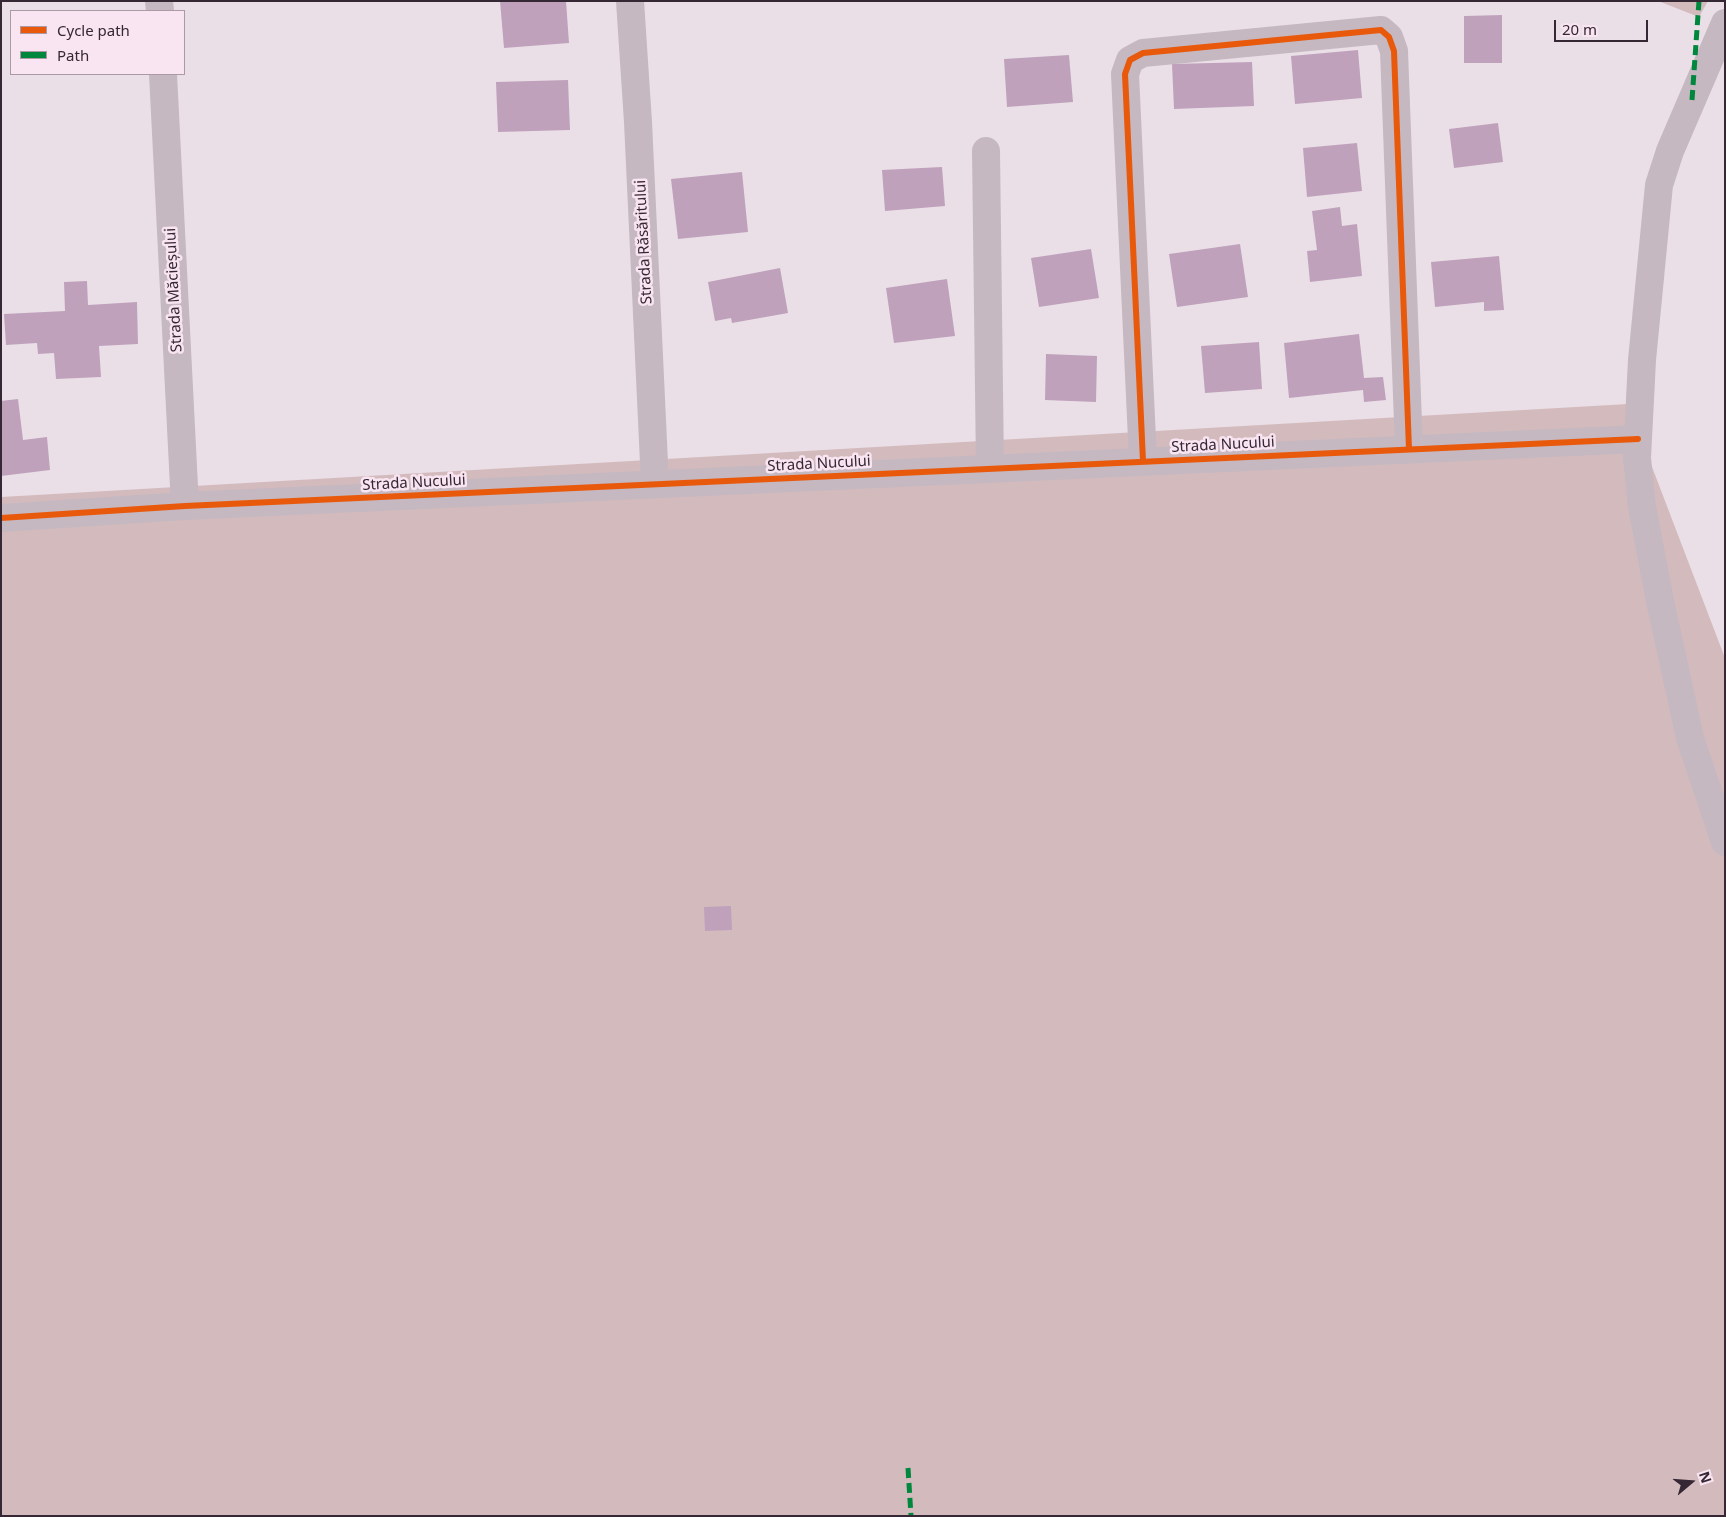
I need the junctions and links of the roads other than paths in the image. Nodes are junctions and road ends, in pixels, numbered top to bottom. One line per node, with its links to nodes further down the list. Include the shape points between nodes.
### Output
1 (630, 1): 9 (street, Strada Răsăritului)
2 (1725, 23): 5 (street, via 1670,151 1659,185 1642,360)
3 (163, 75): 10 (street, Strada Măcieșului)
4 (986, 151): 8 (street)
5 (1638, 439): 6 (street, Strada Nucului); 12 (street, via 1642,507 1660,601 1690,738)
6 (1408, 449): 7 (street, Strada Nucului); 7 (street, via 1394,51 1389,37 1381,30 1143,53 1130,60 1125,74)
7 (1143, 461): 8 (street, Strada Nucului)
8 (990, 468): 9 (street, Strada Nucului)
9 (655, 484): 10 (street, Strada Nucului)
10 (185, 506): 11 (street, Strada Nucului)
11 (1, 518)
12 (1725, 842)

